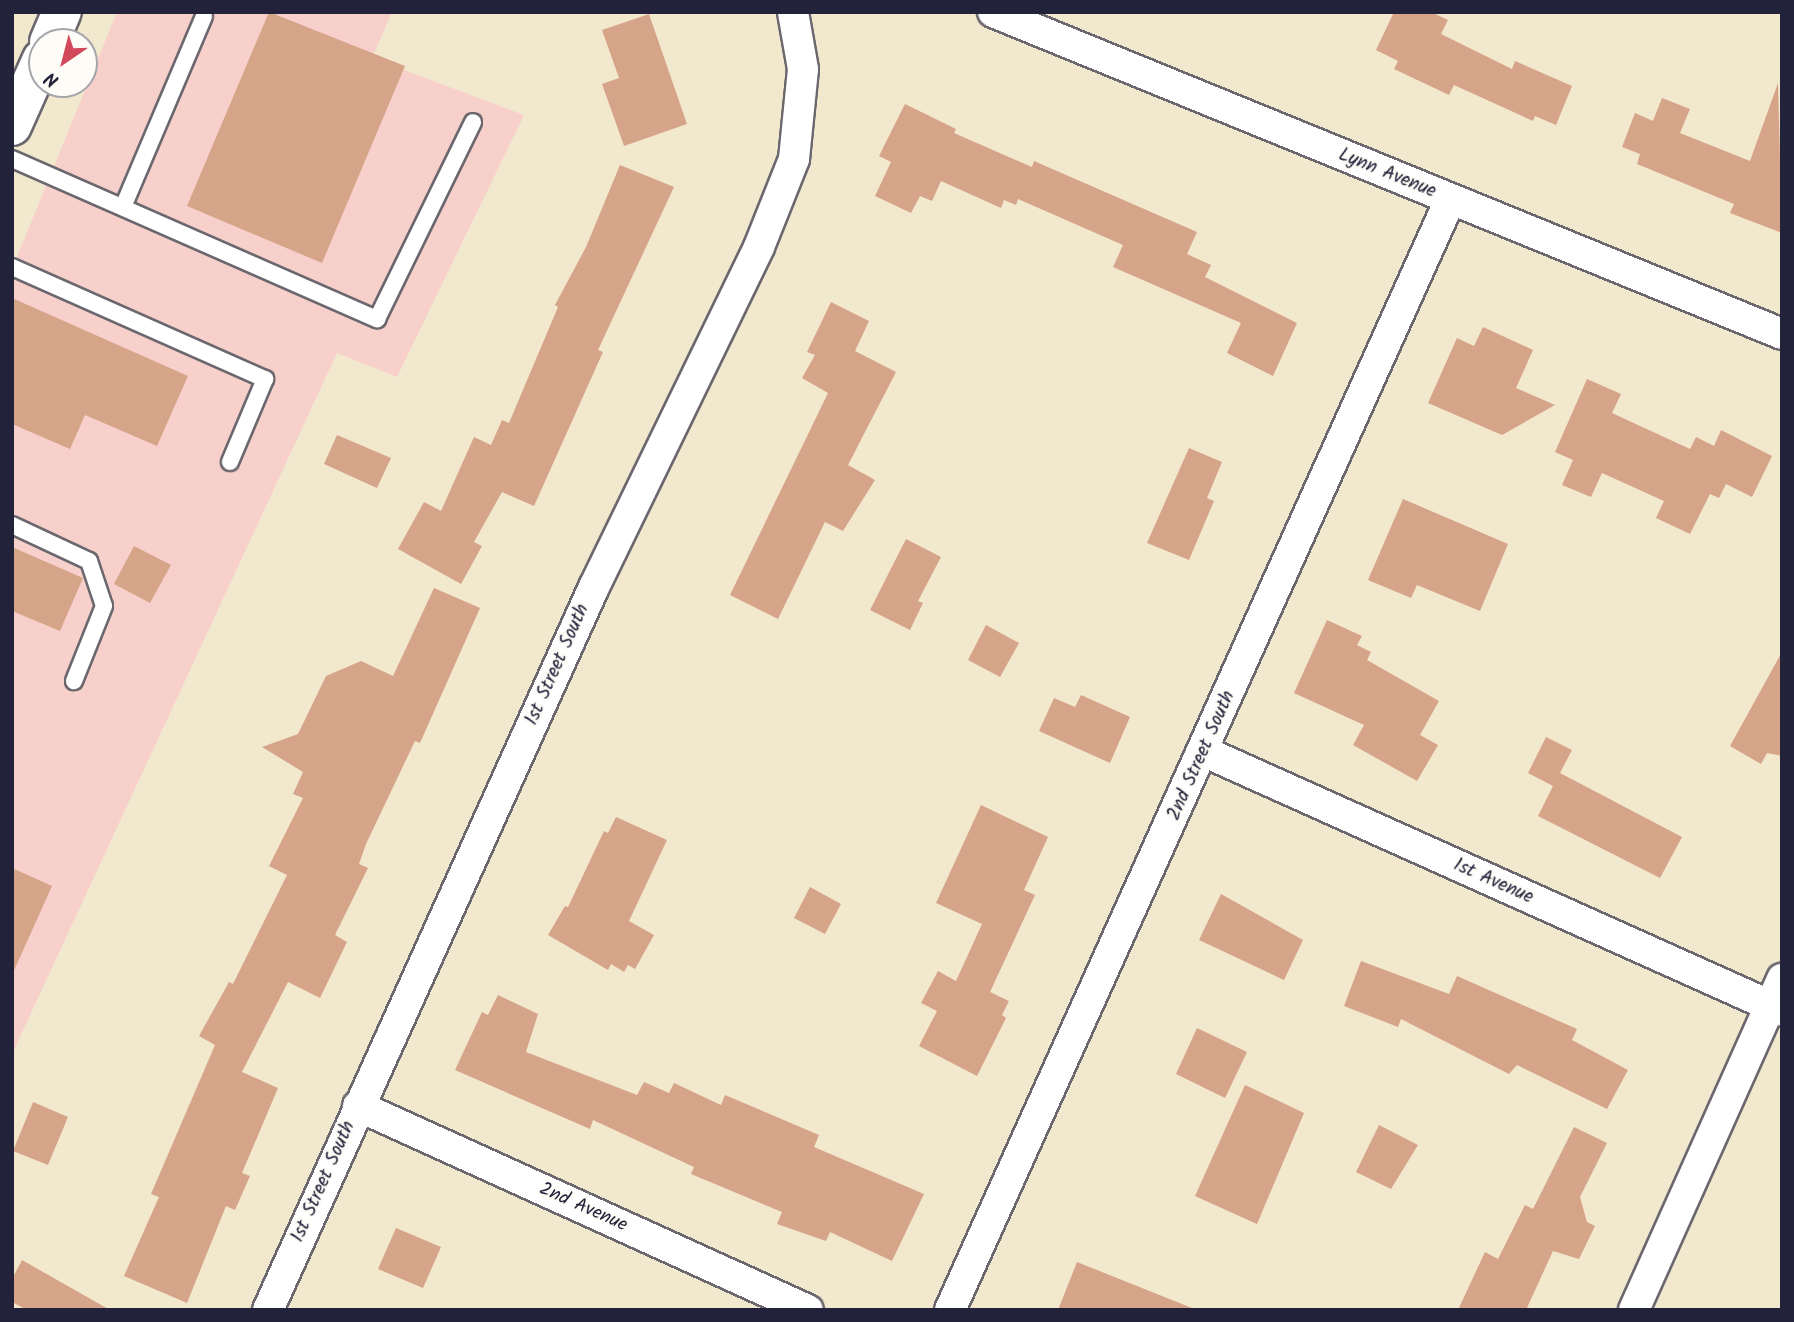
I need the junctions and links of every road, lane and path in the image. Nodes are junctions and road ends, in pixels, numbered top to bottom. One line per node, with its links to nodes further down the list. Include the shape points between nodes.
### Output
1 (793, 12): 18 (street, 1st Street South, via 803,69 794,159 779,197 594,586)
2 (993, 12): 8 (street, Lynn Avenue)
3 (204, 16): 9 (lane)
4 (28, 90): 6 (main road)
5 (473, 122): 9 (lane, via 377,319)
6 (12, 126)
7 (12, 159): 9 (lane)
8 (1450, 200): 11 (street, Lynn Avenue); 15 (street, 2nd Street South)
9 (123, 207)
10 (12, 267): 12 (lane, via 265,379)
11 (1782, 334)
12 (230, 462)
13 (12, 525): 14 (lane, via 89,561 104,606)
14 (74, 681)
15 (1205, 752): 17 (street, 1st Avenue); 21 (street, 2nd Street South)
16 (1782, 979): 17 (street)
17 (1776, 1009): 22 (street)
18 (358, 1106): 19 (street, 1st Street South); 20 (street, 2nd Avenue)
19 (268, 1310)
20 (808, 1310)
21 (950, 1310)
22 (1634, 1310)

